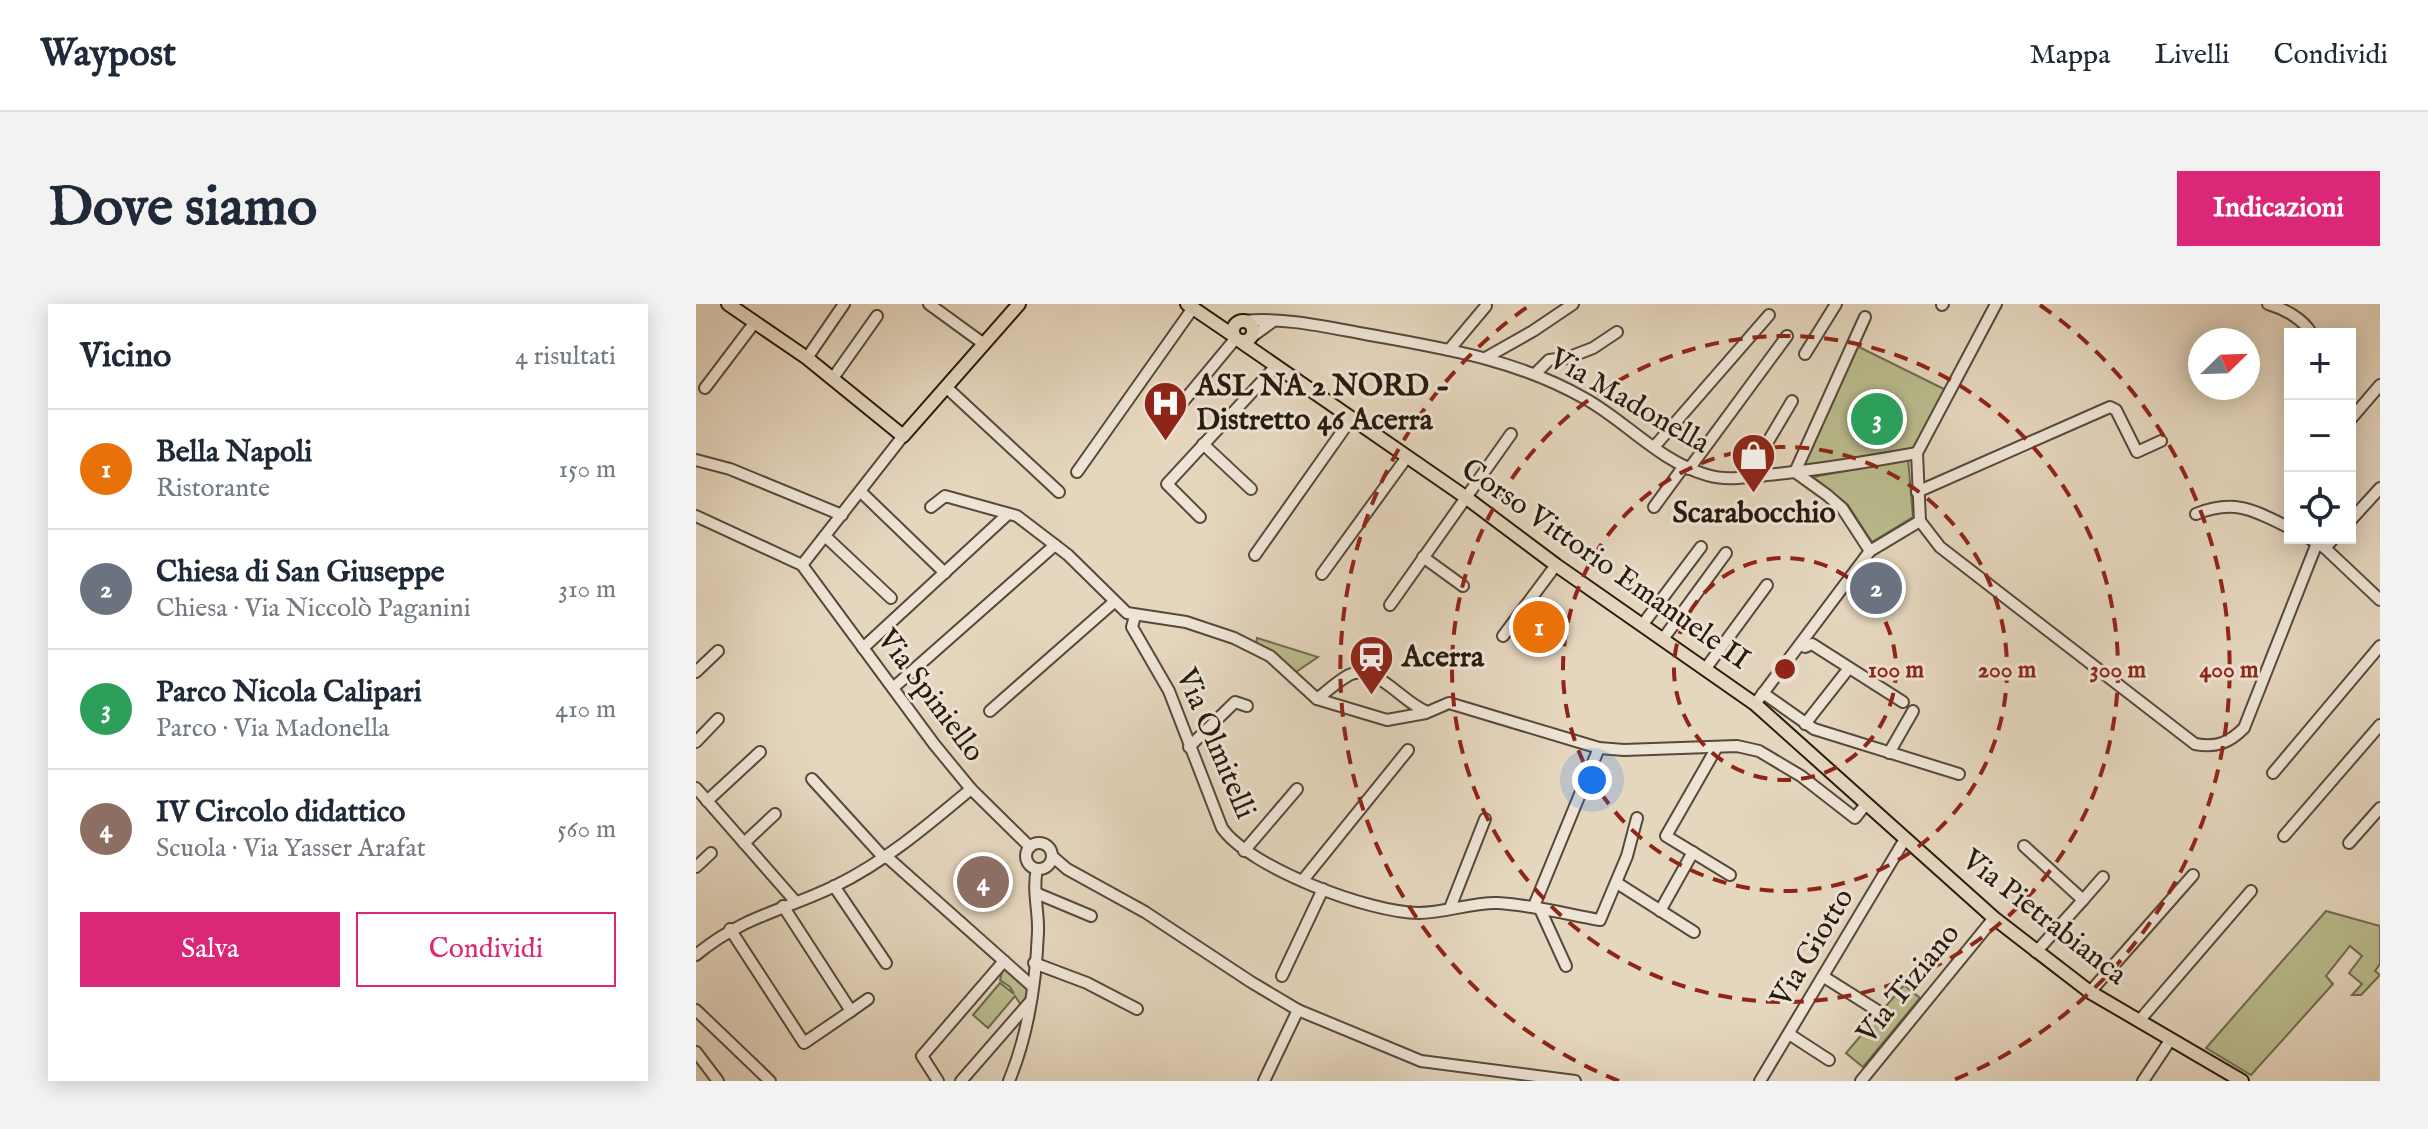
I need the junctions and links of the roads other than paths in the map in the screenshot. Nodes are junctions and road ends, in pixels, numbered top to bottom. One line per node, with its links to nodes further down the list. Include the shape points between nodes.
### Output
1 (844, 304): 24 (street)
2 (929, 304): 20 (street)
3 (1019, 304): 20 (main road)
4 (1573, 304): 23 (street)
5 (1836, 304): 22 (street)
6 (1996, 304): 40 (street)
7 (2268, 304): 16 (street)
8 (734, 306): 14 (main road)
9 (1190, 306): 18 (main road); 44 (street)
10 (1486, 306): 21 (street)
11 (1769, 315): 39 (street)
12 (877, 316): 27 (street)
13 (1865, 317): 45 (street)
14 (755, 322): 24 (main road); 30 (street)
15 (1272, 322): 18 (street, Via Madonella); 18 (street); 21 (street, Via Madonella)
16 (2309, 328)
17 (1617, 332): 26 (street, via 1593,348 1549,360)
18 (1244, 333): 25 (main road, Corso Vittorio Emanuele II); 32 (street)
19 (1787, 336): 43 (street)
20 (984, 344): 29 (main road)
21 (1449, 350): 23 (street, Via Madonella)
22 (1805, 354)
23 (1487, 357): 26 (street, Via Madonella)
24 (807, 358): 27 (main road)
25 (1271, 363): 34 (main road, Corso Vittorio Emanuele II); 38 (street)
26 (1535, 374): 39 (street, Via Madonella, via 1587,399)
27 (833, 378): 36 (main road)
28 (2380, 385): 33 (street)
29 (946, 387): 36 (main road); 50 (street)
30 (705, 388)
31 (1792, 401): 46 (street)
32 (1177, 409)
33 (2356, 413)
34 (1351, 419): 41 (main road, Corso Vittorio Emanuele II); 70 (street)
35 (1511, 434): 52 (street)
36 (903, 436): 49 (street)
37 (2161, 441): 51 (street, via 2137,452 2110,407)
38 (1203, 444): 48 (street); 60 (street, via 1167,484)
39 (1654, 447): 43 (street, Via Madonella)
40 (1917, 453): 45 (street, Via Madonella); 51 (street)
41 (1407, 457): 52 (main road, Corso Vittorio Emanuele II); 75 (street)
42 (696, 460): 58 (street)
43 (1686, 467): 46 (street, Via Madonella, via 1723,478); 54 (street)
44 (1077, 472)
45 (1795, 472): 46 (street, Via Madonella); 68 (street, via 1842,508)
46 (1747, 477)
47 (2380, 488): 57 (street)
48 (1251, 489)
49 (861, 492): 58 (street); 74 (street)
50 (1059, 492)
51 (1917, 492): 61 (street)
52 (1464, 496): 71 (street); 73 (main road, Corso Vittorio Emanuele II)
53 (931, 507): 55 (street, via 945,496)
54 (1654, 507)
55 (1008, 514): 66 (street); 74 (street)
56 (2196, 514): 62 (street, via 2215,506 2238,507)
57 (2356, 514)
58 (842, 515): 63 (street)
59 (696, 516): 72 (street)
60 (1200, 517)
61 (1920, 521): 64 (street, via 1940,547 2195,744 2208,746 2235,738 2244,728); 68 (street)
62 (2284, 525)
63 (825, 536): 72 (street); 78 (street)
64 (2316, 544)
65 (2319, 544): 79 (street)
66 (1055, 545): 80 (street); 93 (street)
67 (1701, 547): 83 (street)
68 (1870, 551): 86 (street)
69 (1726, 553): 85 (street)
70 (1255, 555)
71 (1423, 557): 77 (street); 81 (street)
72 (802, 565): 88 (street, Via Spiniello)
73 (1556, 565): 83 (main road, Corso Vittorio Emanuele II); 84 (street)
74 (945, 573): 88 (street)
75 (1322, 574)
76 (1767, 585): 90 (street)
77 (1463, 586)
78 (891, 598)
79 (2380, 600)
80 (1114, 602): 82 (street); 99 (street)
81 (1390, 605)
82 (1135, 616): 95 (street, via 1186,622 1234,638 1270,656); 106 (street, Via Olmitelli, via 1132,627 1169,691)
83 (1643, 624): 85 (main road, Corso Vittorio Emanuele II)
84 (1503, 636)
85 (1663, 639): 90 (main road, Corso Vittorio Emanuele II)
86 (1801, 644): 91 (street, via 1812,644); 94 (street)
87 (2380, 646): 112 (street)
88 (863, 648): 93 (street, Via Spiniello)
89 (718, 651): 92 (street)
90 (1706, 668): 97 (main road, Corso Vittorio Emanuele II)
91 (1849, 668): 96 (street); 103 (street)
92 (696, 672)
93 (893, 688): 116 (street, Via Spiniello)
94 (1763, 693): 97 (street); 103 (street)
95 (1317, 699): 101 (street, via 1387,720); 101 (street, via 1359,673 1380,678 1415,708)
96 (1903, 702)
97 (1755, 704): 119 (main road, Corso Vittorio Emanuele II)
98 (1247, 706): 106 (street, via 1235,702)
99 (990, 711)
100 (1913, 711): 111 (street)
101 (1428, 712): 108 (street, via 1449,703)
102 (718, 719): 105 (street)
103 (1805, 724): 111 (street)
104 (2380, 725): 124 (street)
105 (696, 742)
106 (1189, 747): 130 (street, Via Olmitelli, via 1222,828)
107 (1717, 747): 108 (street); 119 (street, via 1737,746 1779,761 1855,818); 131 (street, via 1666,836)
108 (1599, 748): 150 (street)
109 (1408, 750): 140 (street)
110 (760, 752): 118 (street)
111 (1889, 753): 113 (street)
112 (2273, 773)
113 (1959, 774)
114 (812, 779): 134 (street)
115 (696, 788): 118 (street)
116 (971, 789): 129 (street, Via Spiniello); 134 (street)
117 (1297, 789): 130 (street)
118 (707, 801): 126 (street)
119 (1866, 804): 125 (main road, Via Pietrabianca)
120 (2380, 808): 127 (street)
121 (775, 814): 126 (street)
122 (1637, 818): 141 (street, Via Olmitelli)
123 (1485, 819): 149 (street)
124 (2284, 836)
125 (1905, 839): 153 (main road, Via Pietrabianca); 163 (street, Via Giotto)
126 (744, 843): 147 (street)
127 (2349, 843)
128 (2024, 846): 146 (street)
129 (1030, 847): 133 (street, Via Spiniello, via 1044,844); 136 (street, Via Spiniello, via 1026,860)
130 (1244, 851): 140 (street, Via Olmitelli, via 1271,869)
131 (1693, 852): 137 (street); 151 (street)
132 (711, 853): 135 (street)
133 (1052, 856): 136 (street, via 1049,865); 170 (street)
134 (885, 858): 142 (street); 158 (street)
135 (696, 867)
136 (1037, 869): 145 (street, Via Spiniello)
137 (1730, 875)
138 (2193, 875): 165 (street)
139 (2103, 877): 146 (street)
140 (1303, 880): 143 (street, Via Olmitelli)
141 (1617, 883): 150 (street, Via Olmitelli, via 1600,920); 151 (street)
142 (834, 886): 147 (street); 159 (street)
143 (1323, 889): 149 (street, Via Olmitelli, via 1397,911); 162 (street)
144 (2251, 891): 173 (street)
145 (1036, 893): 152 (street); 160 (street, Via Spiniello)
146 (2083, 900): 156 (street)
147 (795, 901): 148 (street)
148 (783, 906): 154 (street); 171 (street)
149 (1450, 908): 150 (street, Via Olmitelli, via 1493,903)
150 (1537, 908): 161 (street)
151 (1660, 911): 155 (street)
152 (1091, 916)
153 (1994, 918): 156 (main road, Via Pietrabianca); 186 (street, Via Tiziano)
154 (730, 929): 157 (street); 171 (street, via 804,1043)
155 (1694, 932)
156 (2036, 952): 165 (main road, Via Pietrabianca)
157 (696, 955)
158 (1004, 961): 164 (street); 180 (street, via 922,1056)
159 (886, 963)
160 (1034, 963): 164 (street, Via Spiniello); 168 (street)
161 (1566, 966)
162 (1282, 976)
163 (1824, 977): 172 (street); 174 (street, Via Giotto)
164 (1032, 986): 167 (street, Via Spiniello)
165 (2090, 992): 173 (main road, Via Pietrabianca)
166 (868, 999): 171 (street)
167 (1030, 1001): 181 (street); 182 (street, Via Spiniello, via 1021,1052)
168 (1137, 1009)
169 (696, 1010): 179 (street)
170 (1298, 1010): 183 (street); 184 (street, via 1421,1061)
171 (851, 1011)
172 (1878, 1011)
173 (2139, 1021): 175 (main road, Via Pietrabianca)
174 (1789, 1034): 177 (street); 185 (street, Via Giotto)
175 (2171, 1039): 187 (street); 188 (main road, Via Pietrabianca)
176 (696, 1052): 178 (street)
177 (1829, 1060)
178 (718, 1081)
179 (770, 1081)
180 (938, 1081)
181 (961, 1081)
182 (1009, 1081)
183 (1264, 1081)
184 (1575, 1081)
185 (1760, 1081)
186 (1861, 1081)
187 (2143, 1081)
188 (2242, 1081)

